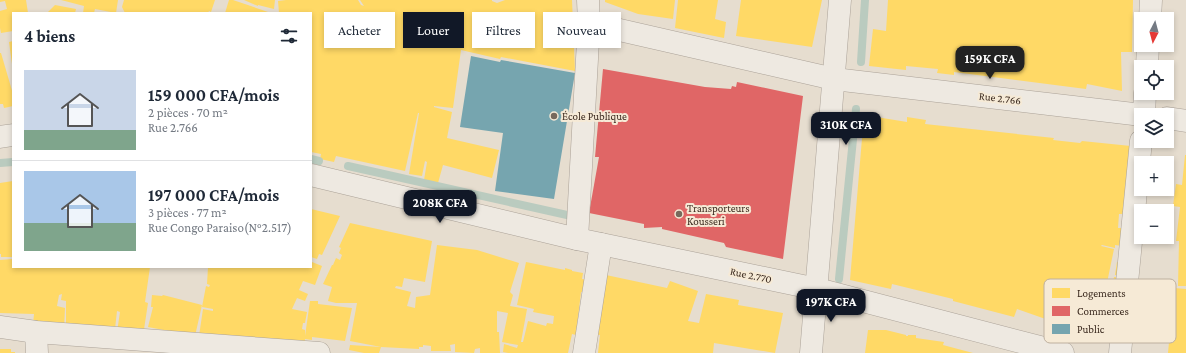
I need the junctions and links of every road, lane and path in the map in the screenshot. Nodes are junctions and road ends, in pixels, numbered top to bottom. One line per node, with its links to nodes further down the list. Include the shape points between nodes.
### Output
1 (588, 0): 4 (street)
2 (840, 0): 8 (street)
3 (1151, 0): 5 (street)
4 (589, 12)
5 (1150, 12)
6 (621, 30): 8 (street, Rue 2.766)
7 (588, 48): 16 (street)
8 (834, 79): 9 (street, Rue 2.766); 19 (street)
9 (1134, 114)
10 (1174, 119): 11 (street)
11 (1186, 121)
12 (12, 135): 13 (street)
13 (0, 137)
14 (1140, 148): 18 (street)
15 (312, 175): 16 (street, Rue 2.770)
16 (577, 239): 17 (street, Rue 2.770)
17 (601, 244): 19 (street, Rue 2.770); 24 (street)
18 (1127, 279)
19 (817, 290): 25 (street); 26 (street, Rue 2.770)
20 (0, 327): 21 (street)
21 (36, 343): 23 (street)
22 (1121, 343): 27 (street)
23 (319, 353)
24 (584, 353)
25 (811, 353)
26 (1062, 353)
27 (1120, 353)

